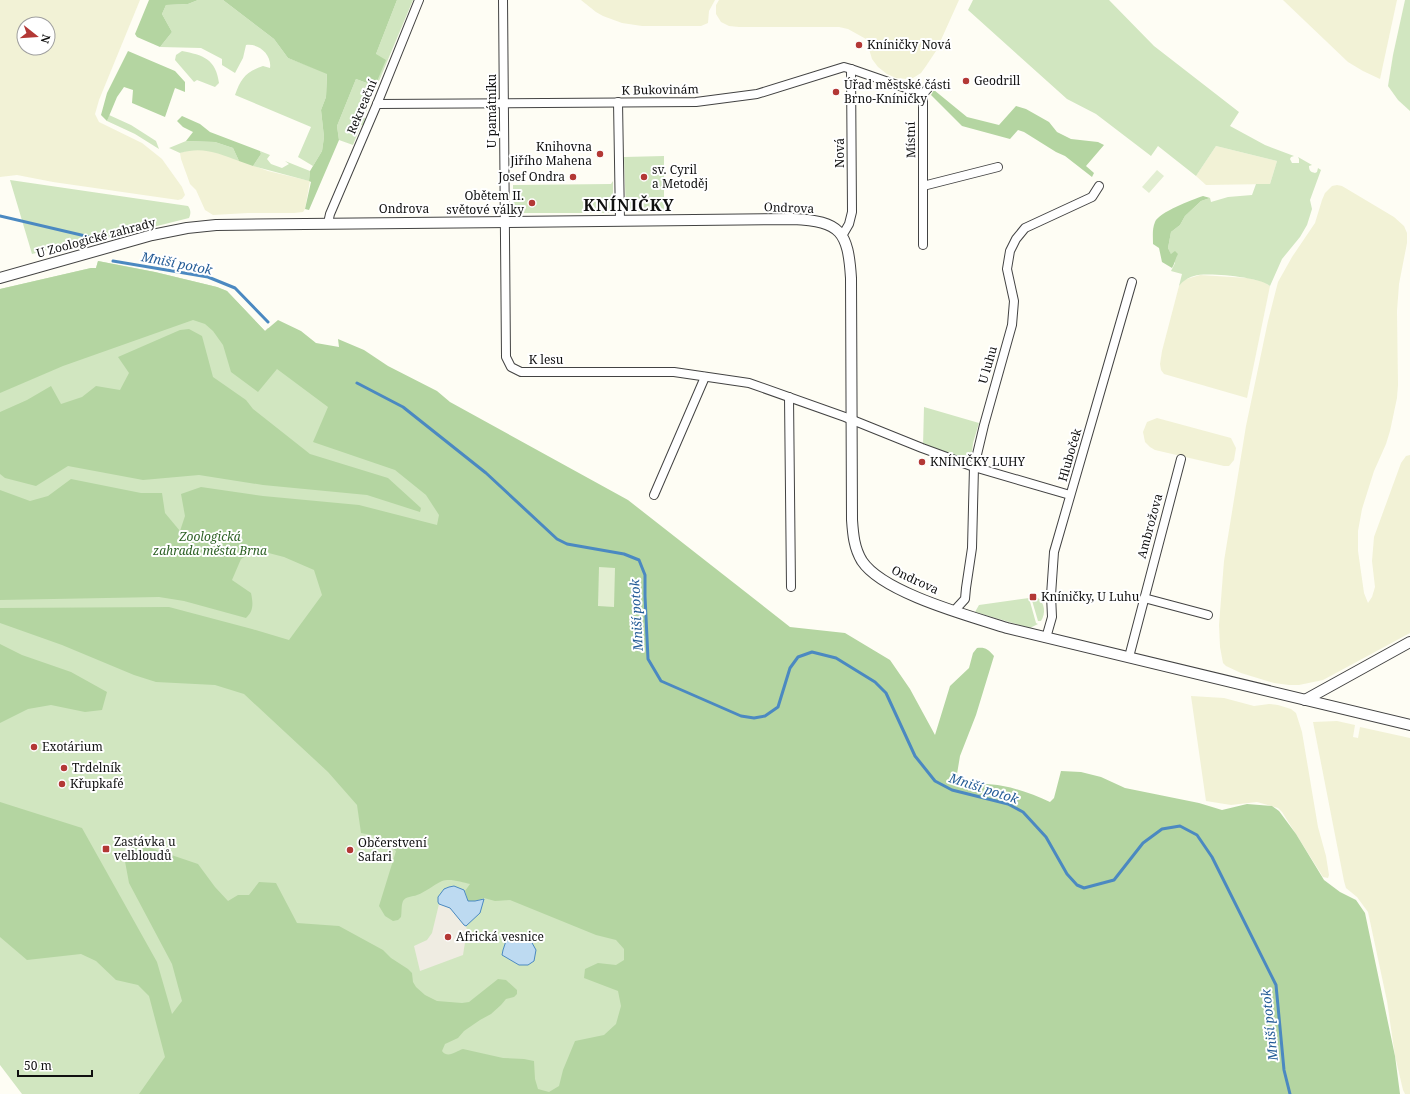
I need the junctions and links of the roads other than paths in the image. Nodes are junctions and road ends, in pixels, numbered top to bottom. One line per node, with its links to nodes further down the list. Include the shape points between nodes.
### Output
1 (419, 0): 8 (street, Rekreační)
2 (503, 0): 7 (street, U památníku)
3 (851, 69): 5 (street, K Bukovinám); 6 (street, K Bukovinám, via 844,68 758,94 696,102); 16 (street, Nová, via 852,212)
4 (930, 86): 5 (street)
5 (923, 94): 10 (street, Místní)
6 (618, 102): 7 (street, K Bukovinám); 12 (street)
7 (504, 103): 8 (street, K Bukovinám); 13 (street, U památníku)
8 (377, 104): 14 (street, Rekreační)
9 (998, 167): 10 (street)
10 (923, 186): 17 (street, Místní)
11 (1099, 186): 24 (street, U luhu, via 1092,197 1025,228 1010,250 1007,269 1014,301 1012,325)
12 (620, 221): 13 (street, Ondrova); 16 (street, Ondrova, via 805,220 830,226)
13 (504, 222): 14 (street, Ondrova); 20 (street, K lesu, via 506,357 511,367 521,372 674,372)
14 (328, 223): 15 (street, Ondrova)
15 (200, 226): 18 (street, U Zoologické zahrady, via 152,235)
16 (842, 236): 22 (street, Ondrova, via 848,250 850,273)
17 (923, 245)
18 (0, 278)
19 (1132, 282): 26 (street, Hluboček)
20 (705, 377): 21 (street, K lesu, via 750,383); 25 (street)
21 (789, 397): 22 (street, K lesu); 27 (street)
22 (852, 419): 24 (street, K lesu); 29 (street, Ondrova, via 852,520 854,541 861,559 873,573 888,583)
23 (1181, 459): 28 (street, Ambrožova)
24 (974, 467): 26 (street, K lesu); 29 (street, U luhu, via 972,548 965,600)
25 (654, 494)
26 (1070, 496): 31 (street, Hluboček, via 1054,552 1052,617)
27 (790, 587)
28 (1144, 598): 30 (street); 33 (street, Ambrožova)
29 (954, 611): 31 (street, Ondrova)
30 (1208, 614)
31 (1046, 638): 33 (street, Ondrova)
32 (1410, 642): 34 (street)
33 (1129, 658): 34 (street, Ondrova)
34 (1305, 700): 35 (street, Ondrova)
35 (1410, 725)

